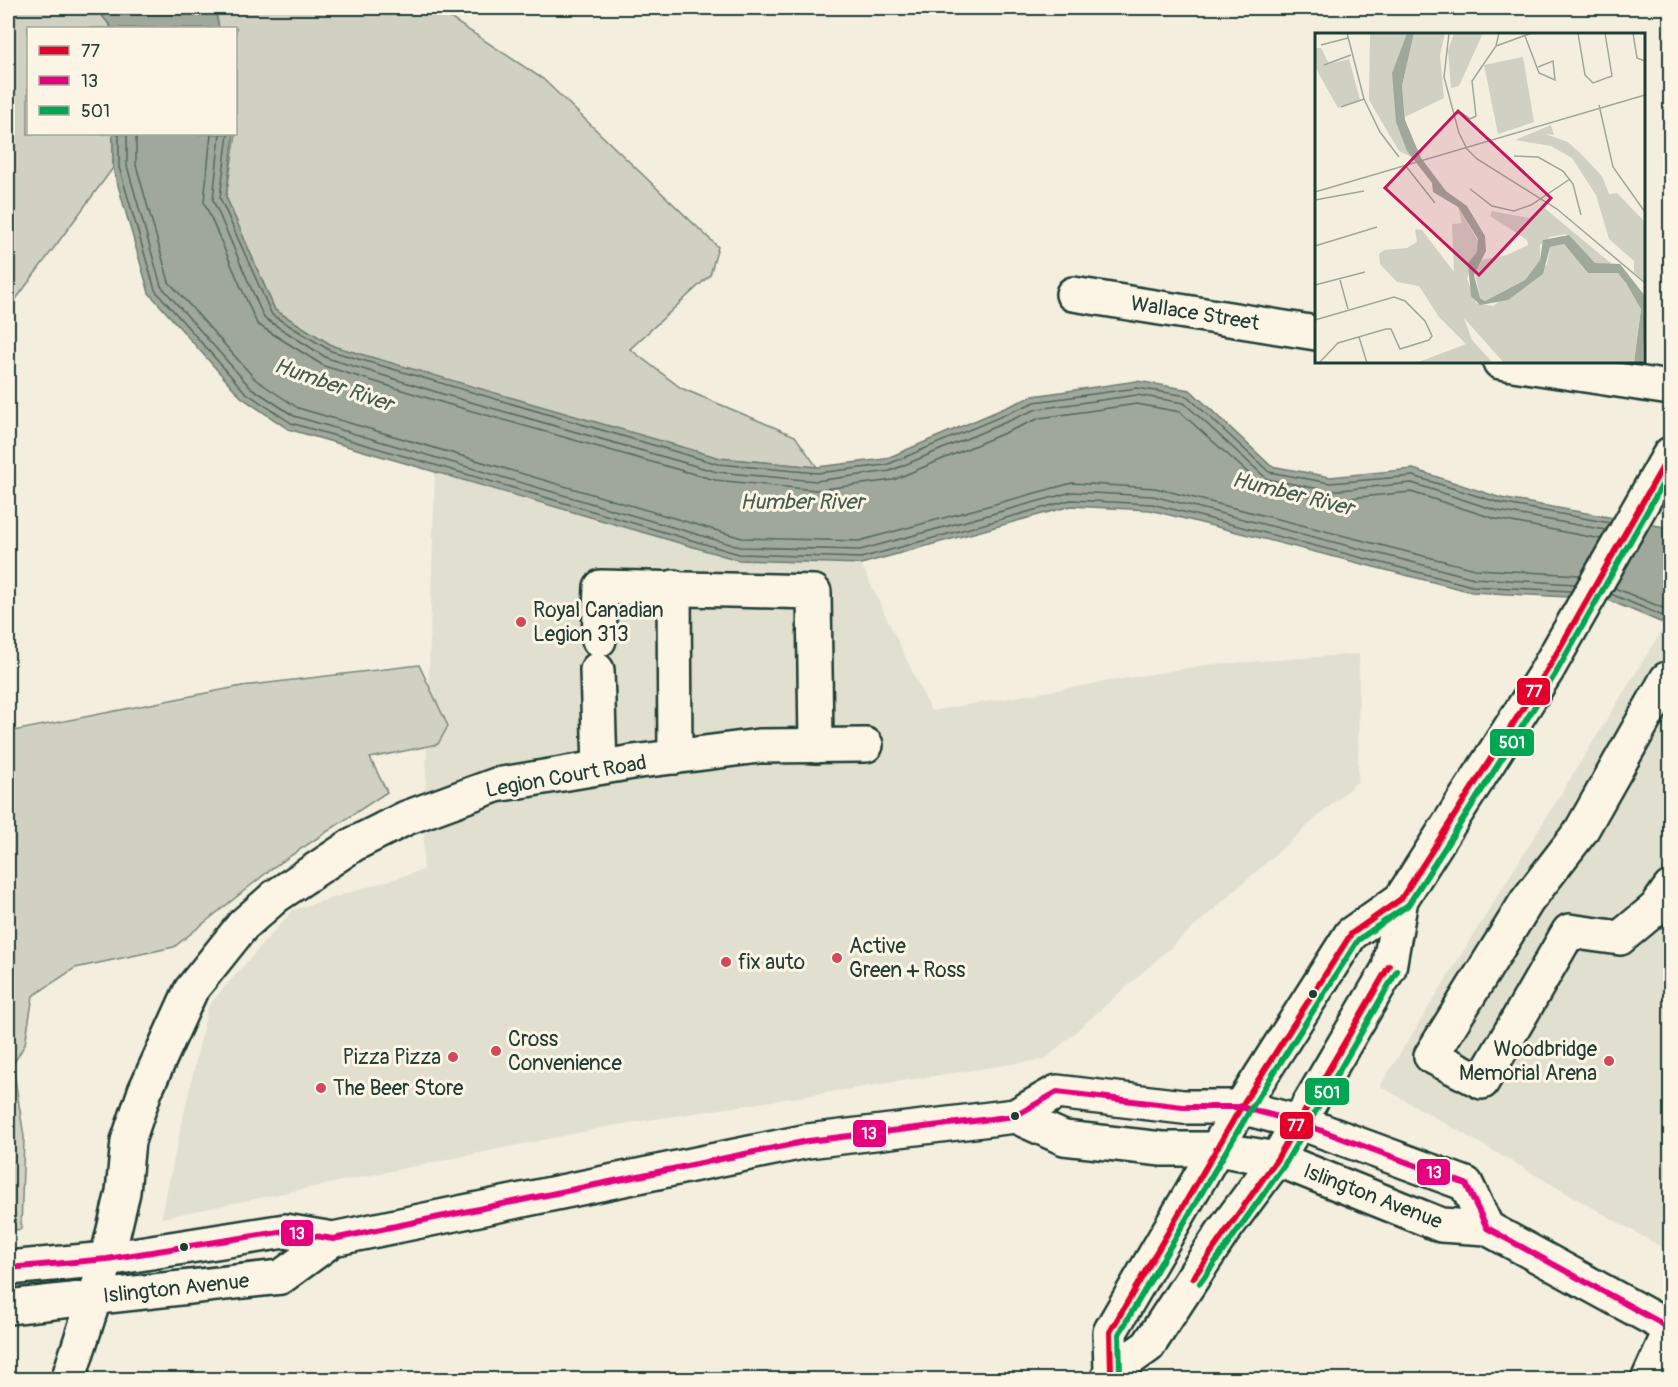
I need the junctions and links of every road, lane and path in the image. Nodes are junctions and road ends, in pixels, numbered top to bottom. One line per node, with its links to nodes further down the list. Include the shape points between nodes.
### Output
1 (1073, 294): 2 (main road, Wallace Street)
2 (1315, 333)
3 (1507, 363): 4 (main road)
4 (1671, 388)
5 (1671, 454): 13 (main road, via 1546,672)
6 (674, 587): 9 (main road, via 814,592); 10 (main road); 11 (main road, via 601,587)
7 (1671, 680): 12 (main road, via 1667,679 1581,831 1527,901 1431,1056 1482,1082 1569,931 1620,938 1656,908)
8 (866, 745): 9 (main road, Legion Court Road)
9 (816, 746): 10 (main road, Legion Court Road, via 759,746)
10 (675, 757): 11 (main road, Legion Court Road)
11 (600, 767): 21 (main road, Legion Court Road, via 496,785 406,818 333,856 243,925 191,990 145,1091 128,1141 123,1192)
12 (1671, 888)
13 (1401, 899): 14 (main road, via 1351,934); 16 (main road, via 1389,968)
14 (1241, 1107): 15 (main road, Islington Avenue, via 1183,1107 1057,1092); 16 (main road, Islington Avenue); 17 (main road)
15 (1015, 1116): 17 (main road, Islington Avenue, via 1064,1138 1162,1149); 20 (main road, Islington Avenue, via 808,1141)
16 (1298, 1122): 18 (main road); 19 (main road, Islington Avenue, via 1466,1184)
17 (1216, 1149): 18 (main road, Islington Avenue); 26 (main road, via 1110,1332)
18 (1277, 1159): 19 (main road, Islington Avenue, via 1441,1225); 26 (main road, via 1222,1233 1148,1346)
19 (1487, 1228): 25 (main road, Islington Avenue)
20 (333, 1239): 21 (main road, Islington Avenue, via 285,1231); 23 (main road, Islington Avenue, via 280,1276)
21 (107, 1259): 22 (main road, Islington Avenue); 23 (main road, Legion Court Road)
22 (8, 1268)
23 (94, 1297): 24 (main road, Islington Avenue); 27 (main road, Legion Court Road)
24 (8, 1307)
25 (1671, 1330): 28 (main road)
26 (1109, 1376)
27 (68, 1380)
28 (1648, 1380)

